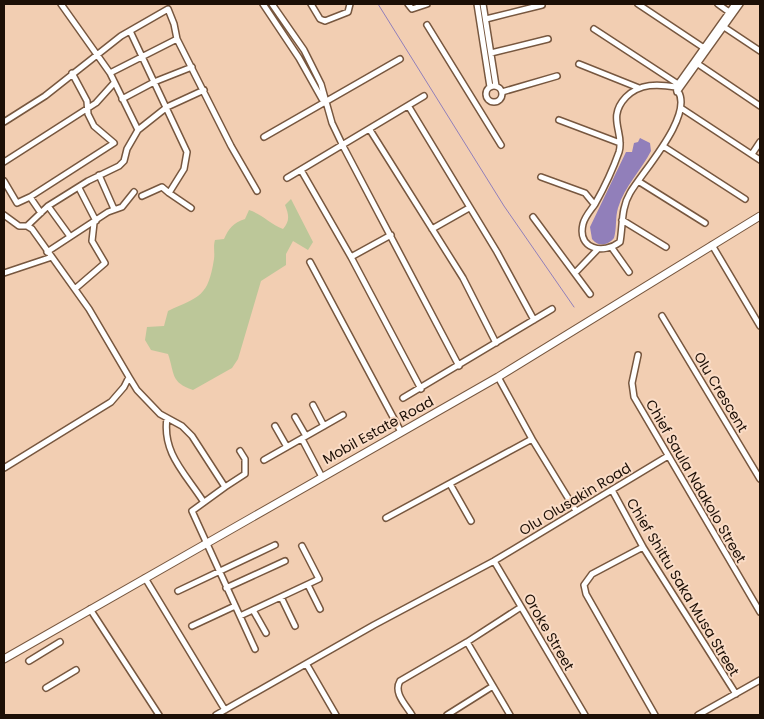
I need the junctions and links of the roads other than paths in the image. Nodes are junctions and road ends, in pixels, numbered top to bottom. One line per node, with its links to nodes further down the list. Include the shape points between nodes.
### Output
1 (61, 4): 27 (street)
2 (263, 4): 17 (street)
3 (272, 4): 15 (street)
4 (311, 4): 5 (street, via 320,19 325,21 348,12)
5 (350, 4)
6 (408, 4): 7 (street, via 412,9)
7 (427, 4)
8 (477, 4): 39 (street)
9 (483, 4): 18 (street)
10 (542, 4): 18 (street)
11 (638, 4): 25 (street)
12 (718, 4): 16 (street)
13 (735, 4): 16 (street)
14 (740, 4): 20 (street)
15 (277, 11): 17 (street); 47 (street, via 304,50 321,84)
16 (729, 12): 25 (street)
17 (270, 14): 47 (street)
18 (486, 19): 28 (street)
19 (427, 25): 48 (street)
20 (724, 27): 26 (street); 32 (street)
21 (594, 28): 41 (street)
22 (130, 31): 23 (street, via 168,9); 27 (street); 29 (street)
23 (177, 38): 29 (street); 33 (street)
24 (548, 39): 28 (street)
25 (704, 48): 41 (street)
26 (760, 51)
27 (96, 54): 34 (street); 35 (street)
28 (491, 54): 39 (street)
29 (143, 55): 35 (street); 37 (street)
30 (400, 59): 47 (street)
31 (579, 64): 40 (street)
32 (698, 64): 41 (street); 49 (street)
33 (192, 67): 37 (street); 42 (street)
34 (72, 73): 52 (street, via 87,101); 55 (street, via 45,96)
35 (110, 73): 38 (street)
36 (557, 76): 43 (street)
37 (154, 82): 45 (street); 50 (street)
38 (114, 83): 45 (street); 52 (street)
39 (493, 86): 43 (street); 46 (street, via 486,91)
40 (639, 88): 41 (street, via 653,84); 60 (street, via 625,98 619,110 616,128)
41 (678, 88): 53 (street)
42 (204, 90): 50 (street); 74 (street)
43 (502, 92): 46 (street, via 498,102)
44 (424, 96): 51 (street)
45 (122, 99): 56 (street)
46 (488, 99): 48 (street)
47 (324, 102): 58 (street); 62 (street)
48 (478, 106): 61 (street)
49 (760, 106)
50 (167, 107): 56 (street); 76 (street, via 187,152 184,169)
51 (409, 107): 57 (street); 83 (street)
52 (87, 108): 66 (street); 78 (street, via 94,126 114,143)
53 (681, 108): 63 (street); 64 (street)
54 (559, 120): 60 (street)
55 (4, 122)
56 (138, 130): 68 (street, via 124,161)
57 (370, 130): 62 (street); 93 (street)
58 (264, 137)
59 (760, 142): 64 (street)
60 (620, 143): 80 (street, via 620,150)
61 (501, 144)
62 (343, 146): 67 (street); 95 (street)
63 (663, 146): 72 (street); 79 (street)
64 (752, 154): 65 (street)
65 (760, 160)
66 (4, 162)
67 (301, 170): 70 (street); 101 (street)
68 (99, 175): 73 (street); 84 (street)
69 (541, 177): 80 (street, via 585,193)
70 (287, 178)
71 (4, 180): 78 (street, via 17,203)
72 (638, 181): 89 (street, via 625,204); 91 (street)
73 (79, 188): 81 (street); 90 (street)
74 (257, 191)
75 (134, 192): 84 (street, via 125,204)
76 (169, 194): 77 (street, via 162,186); 82 (street)
77 (142, 196)
78 (30, 197): 85 (street)
79 (744, 198)
80 (594, 204): 99 (street, via 583,222 582,231 586,242)
81 (48, 206): 85 (street); 94 (street)
82 (191, 208)
83 (469, 208): 93 (street); 111 (street)
84 (114, 209): 90 (street)
85 (41, 213): 92 (street)
86 (4, 215): 92 (street, via 19,226)
87 (760, 216): 96 (main road, Mobil Estate Road)
88 (533, 218): 106 (street)
89 (622, 220): 97 (street); 98 (street, via 620,242)
90 (95, 222): 94 (street); 107 (street, via 92,241 104,263)
91 (705, 223)
92 (27, 226): 100 (street)
93 (432, 229): 113 (street, via 463,278)
94 (69, 235): 100 (street)
95 (391, 235): 101 (street); 115 (street)
96 (712, 245): 112 (street); 117 (main road, Mobil Estate Road)
97 (666, 247)
98 (612, 248): 99 (street); 104 (street)
99 (597, 250): 106 (street)
100 (47, 252): 102 (street)
101 (351, 256): 118 (street)
102 (52, 257): 105 (street); 107 (street)
103 (310, 262): 126 (street)
104 (629, 272)
105 (4, 273)
106 (574, 273): 108 (street)
107 (76, 288): 116 (street)
108 (590, 294)
109 (552, 309): 111 (street)
110 (662, 316): 135 (street, Olu Crescent)
111 (534, 320): 113 (street)
112 (760, 326)
113 (496, 343): 115 (street)
114 (638, 355): 131 (street, Chief Saula Ndakolo Street, via 632,383 634,397)
115 (459, 366): 118 (street)
116 (129, 377): 123 (street, via 150,404); 133 (street, via 111,402)
117 (498, 377): 126 (main road, Mobil Estate Road); 128 (street)
118 (421, 389): 119 (street)
119 (403, 398)
120 (313, 405): 125 (street)
121 (343, 415): 125 (street)
122 (295, 417): 127 (street)
123 (167, 418): 137 (street, via 192,436); 139 (street, via 165,437 169,451)
124 (276, 426): 129 (street)
125 (324, 426): 127 (street)
126 (402, 432): 134 (main road, Mobil Estate Road)
127 (304, 437): 129 (street); 134 (street)
128 (532, 439): 136 (street); 140 (street)
129 (287, 447): 132 (street)
130 (240, 451): 137 (street, via 245,459 245,474)
131 (668, 456): 138 (street, Olu Olusakin Road); 160 (street, Chief Saula Ndakolo Street)
132 (264, 460)
133 (4, 468)
134 (322, 477): 143 (main road, Mobil Estate Road)
135 (760, 479)
136 (450, 484): 141 (street); 142 (street)
137 (225, 488): 139 (street)
138 (612, 490): 140 (street, Olu Olusakin Road); 146 (street, Chief Shittu Saka Musa Street)
139 (203, 501): 143 (street, via 192,512)
140 (576, 511): 148 (street, Olu Olusakin Road)
141 (386, 518)
142 (471, 521)
143 (206, 544): 149 (street); 150 (main road, Mobil Estate Road)
144 (275, 545): 149 (street)
145 (302, 546): 151 (street, via 319,576)
146 (643, 547): 175 (street, Chief Shittu Saka Musa Street); 184 (street, via 592,574 584,585 586,594)
147 (285, 561): 152 (street)
148 (494, 561): 156 (street, Oroke Street); 170 (street, Olu Olusakin Road)
149 (219, 573): 152 (street); 153 (street)
150 (145, 578): 157 (main road, Mobil Estate Road); 176 (street)
151 (308, 585): 154 (street); 158 (street)
152 (226, 588): 155 (street)
153 (178, 591)
154 (281, 597): 159 (street); 163 (street)
155 (235, 606): 161 (street); 162 (street)
156 (521, 607): 166 (street); 183 (street, Oroke Street)
157 (90, 609): 168 (main road, Mobil Estate Road); 178 (street)
158 (320, 609)
159 (253, 610): 161 (street); 164 (street)
160 (760, 612)
161 (240, 616): 167 (street)
162 (192, 626)
163 (295, 626)
164 (266, 632)
165 (60, 642): 169 (street)
166 (467, 642): 173 (street); 180 (street, via 400,681 397,690)
167 (254, 649)
168 (4, 657)
169 (29, 661)
170 (307, 664): 176 (street, Olu Olusakin Road); 177 (street)
171 (76, 670): 174 (street)
172 (760, 680): 175 (street)
173 (493, 686): 181 (street); 182 (street)
174 (46, 688)
175 (736, 694): 185 (street)
176 (226, 710): 179 (street, Olu Olusakin Road)
177 (336, 714)
178 (159, 715)
179 (216, 715)
180 (412, 715)
181 (447, 715)
182 (510, 715)
183 (585, 715)
184 (656, 715)
185 (698, 715)

